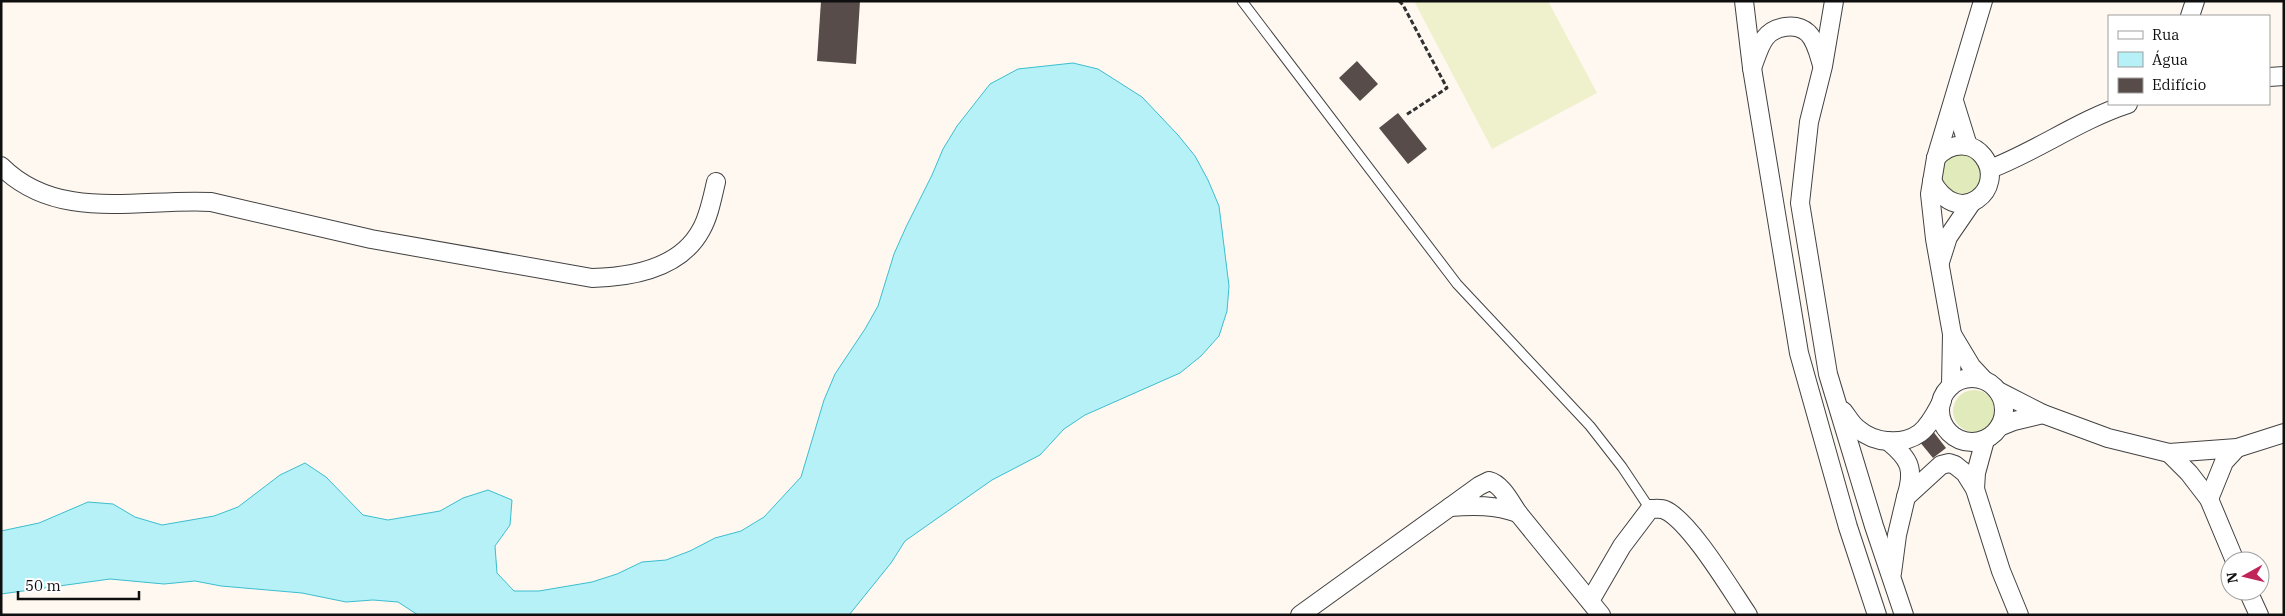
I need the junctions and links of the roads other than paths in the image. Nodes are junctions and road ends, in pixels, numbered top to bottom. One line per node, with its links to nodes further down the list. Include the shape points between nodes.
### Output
1 (1242, 1): 39 (lane, via 1457,284 1590,426)
2 (1744, 1): 8 (street)
3 (1834, 1): 7 (street)
4 (1982, 1): 11 (street)
5 (2194, 1): 6 (street)
6 (2190, 15)
7 (1822, 66): 8 (street, via 1816,46 1807,32 1790,26 1777,28 1765,38); 25 (street, via 1809,122 1800,203 1828,374)
8 (1752, 68): 47 (street, via 1800,353 1848,527)
9 (2284, 76): 10 (street)
10 (2270, 77)
11 (1954, 101): 13 (street); 14 (street)
12 (2125, 105): 16 (street, via 2017,159)
13 (1968, 146): 14 (street, via 1949,148); 16 (street, via 1981,154)
14 (1936, 158): 17 (street)
15 (1, 166): 18 (street, via 46,195 79,203 211,202 371,239 592,278 645,272 687,249 701,230)
16 (1990, 169): 19 (street, via 1985,192)
17 (1932, 181): 19 (street, via 1937,191 1949,201); 20 (street, via 1930,194)
18 (716, 182)
19 (1972, 202): 20 (street, via 1948,237)
20 (1940, 264): 21 (street)
21 (1952, 334): 22 (street, via 1971,366); 24 (street)
22 (1984, 380): 23 (street); 24 (street, via 1967,379)
23 (1998, 391): 26 (street); 27 (street, via 2004,409)
24 (1947, 393): 30 (street, via 1920,433 1899,442); 31 (street, via 1940,410 1945,427 1958,439)
25 (1836, 403): 30 (street, via 1856,428 1867,436); 42 (street)
26 (2043, 414): 27 (street); 33 (street, via 2108,438)
27 (1999, 427): 29 (street)
28 (2284, 433): 32 (street)
29 (1985, 440): 31 (street); 35 (street)
30 (1888, 441): 36 (street, via 1908,461 1911,482)
31 (1967, 442): 34 (street)
32 (2237, 448): 33 (street); 37 (street, via 2224,462)
33 (2169, 453): 37 (street)
34 (1941, 465): 35 (street, via 1949,463 1960,468); 36 (street)
35 (1975, 489): 49 (street)
36 (1906, 497): 42 (street)
37 (2209, 499): 41 (street)
38 (1450, 507): 40 (street, via 1486,505); 40 (street, via 1489,481 1494,482); 45 (street)
39 (1650, 509): 44 (street, via 1622,546); 46 (street, via 1664,510 1676,517 1691,533)
40 (1518, 513): 44 (street)
41 (2231, 551)
42 (1892, 578): 48 (street)
43 (2253, 601): 50 (street)
44 (1595, 608)
45 (1300, 615)
46 (1748, 615)
47 (1877, 615)
48 (1904, 615)
49 (2019, 615)
50 (2259, 615)

